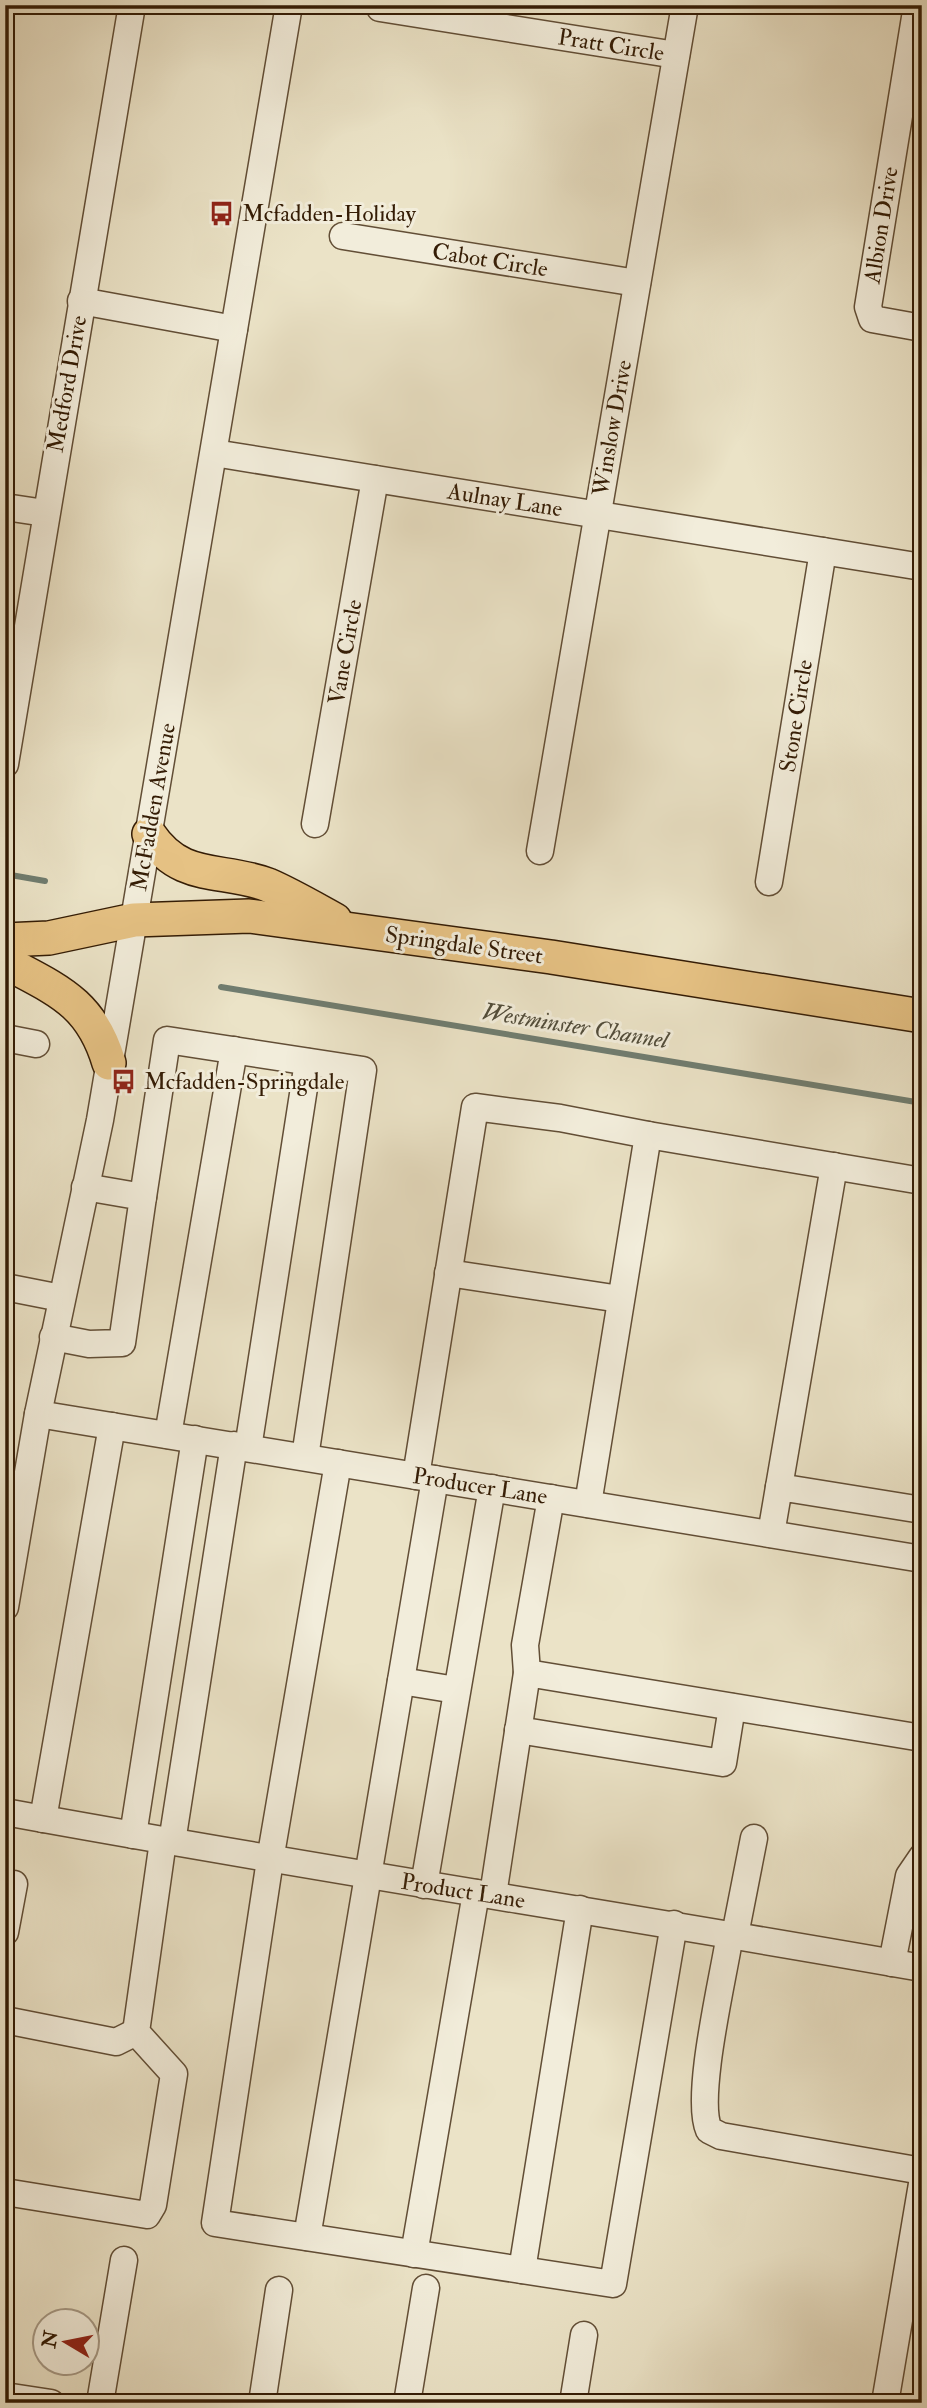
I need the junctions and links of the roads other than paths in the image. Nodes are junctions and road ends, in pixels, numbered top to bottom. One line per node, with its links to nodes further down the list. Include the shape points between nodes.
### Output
1 (132, 5): 9 (street, Medford Drive)
2 (289, 5): 11 (street, McFadden Avenue)
3 (685, 5): 6 (street, Winslow Drive)
4 (917, 5): 10 (street, Albion Drive, via 868,307 872,319)
5 (380, 8): 6 (street, Pratt Circle)
6 (676, 55): 8 (street, Winslow Drive)
7 (343, 236): 8 (street, Cabot Circle)
8 (637, 283): 16 (street, Winslow Drive)
9 (81, 301): 11 (street); 15 (street, Medford Drive)
10 (922, 328)
11 (234, 329): 12 (street, McFadden Avenue)
12 (214, 453): 13 (street, Aulnay Lane); 21 (street, McFadden Avenue)
13 (375, 479): 16 (street, Aulnay Lane); 20 (street, Vane Circle)
14 (5, 507): 15 (street)
15 (45, 513): 19 (street, Medford Drive)
16 (597, 515): 17 (street, Aulnay Lane); 22 (street, Winslow Drive)
17 (823, 551): 18 (street, Aulnay Lane); 23 (street, Stone Circle)
18 (922, 567)
19 (5, 764)
20 (315, 824)
21 (149, 834): 24 (street, McFadden Avenue); 25 (main road, via 162,855 189,868 267,885)
22 (540, 851)
23 (769, 882)
24 (134, 920): 25 (main road, Springdale Street, via 249,916); 26 (main road, Springdale Street, via 49,938); 33 (street, McFadden Avenue)
25 (356, 930): 28 (main road, Springdale Street)
26 (5, 940)
27 (5, 962): 33 (main road, via 75,1001 102,1038)
28 (922, 1016)
29 (5, 1038): 30 (street)
30 (36, 1044)
31 (233, 1050): 32 (street); 38 (street, via 166,1040); 46 (street)
32 (307, 1062): 48 (street); 49 (street, via 363,1070)
33 (109, 1063): 37 (street, McFadden Avenue)
34 (648, 1135): 35 (street); 39 (street, via 475,1107); 42 (street)
35 (834, 1166): 36 (street); 52 (street)
36 (922, 1181)
37 (85, 1187): 38 (street); 41 (street, McFadden Avenue)
38 (143, 1197): 43 (street, via 122,1343 89,1344)
39 (448, 1273): 42 (street); 51 (street)
40 (5, 1287): 41 (street)
41 (61, 1297): 43 (street, McFadden Avenue)
42 (620, 1299): 55 (street)
43 (53, 1337): 44 (street, McFadden Avenue)
44 (38, 1414): 45 (street, Producer Lane); 58 (street, McFadden Avenue)
45 (112, 1426): 46 (street, Producer Lane); 68 (street)
46 (168, 1435): 47 (street, Producer Lane)
47 (195, 1439): 48 (street, Producer Lane); 69 (street)
48 (241, 1447): 49 (street, Producer Lane); 71 (street)
49 (305, 1457): 50 (street, Producer Lane)
50 (338, 1463): 51 (street, Producer Lane); 73 (street)
51 (426, 1477): 53 (street, Producer Lane); 62 (street)
52 (779, 1487): 56 (street); 57 (street)
53 (492, 1488): 54 (street, Producer Lane); 63 (street)
54 (551, 1498): 55 (street, Producer Lane); 61 (street, via 525,1645)
55 (588, 1504): 57 (street, Producer Lane)
56 (922, 1510)
57 (771, 1534): 59 (street, Producer Lane)
58 (10, 1556): 60 (street, McFadden Avenue)
59 (922, 1559)
60 (5, 1607)
61 (527, 1674): 64 (street); 65 (street)
62 (401, 1681): 63 (street); 74 (street)
63 (456, 1690): 76 (street)
64 (732, 1707): 65 (street, via 723,1763); 66 (street)
65 (519, 1730): 77 (street)
66 (922, 1738)
67 (5, 1812): 68 (street, Product Lane)
68 (43, 1819): 69 (street, Product Lane)
69 (132, 1835): 71 (street, Product Lane)
70 (754, 1838): 81 (street)
71 (167, 1841): 73 (street, Product Lane); 85 (street)
72 (922, 1857): 82 (street, via 909,1876)
73 (270, 1860): 74 (street, Product Lane); 89 (street, via 215,2223)
74 (368, 1875): 76 (street, Product Lane); 89 (street)
75 (14, 1884): 80 (street)
76 (424, 1885): 77 (street, Product Lane)
77 (484, 1894): 78 (street, Product Lane); 90 (street)
78 (580, 1909): 79 (street, Product Lane); 92 (street)
79 (674, 1924): 81 (street, Product Lane); 92 (street, via 613,2284)
80 (5, 1932)
81 (733, 1934): 82 (street, Product Lane); 86 (street, via 705,2085 704,2119 709,2130 721,2136)
82 (892, 1963): 83 (street, Product Lane)
83 (922, 1968)
84 (5, 2020): 85 (street, via 116,2042)
85 (136, 2032): 88 (street, via 174,2074 153,2205 147,2216)
86 (922, 2171)
87 (922, 2184): 102 (street)
88 (5, 2192)
89 (307, 2237): 90 (street)
90 (414, 2253): 92 (street)
91 (124, 2260): 98 (street)
92 (522, 2270)
93 (426, 2288): 100 (street)
94 (279, 2290): 99 (street)
95 (584, 2335): 101 (street)
96 (5, 2396): 97 (street)
97 (51, 2403)
98 (100, 2403)
99 (262, 2403)
100 (407, 2403)
101 (573, 2403)
102 (885, 2403)

